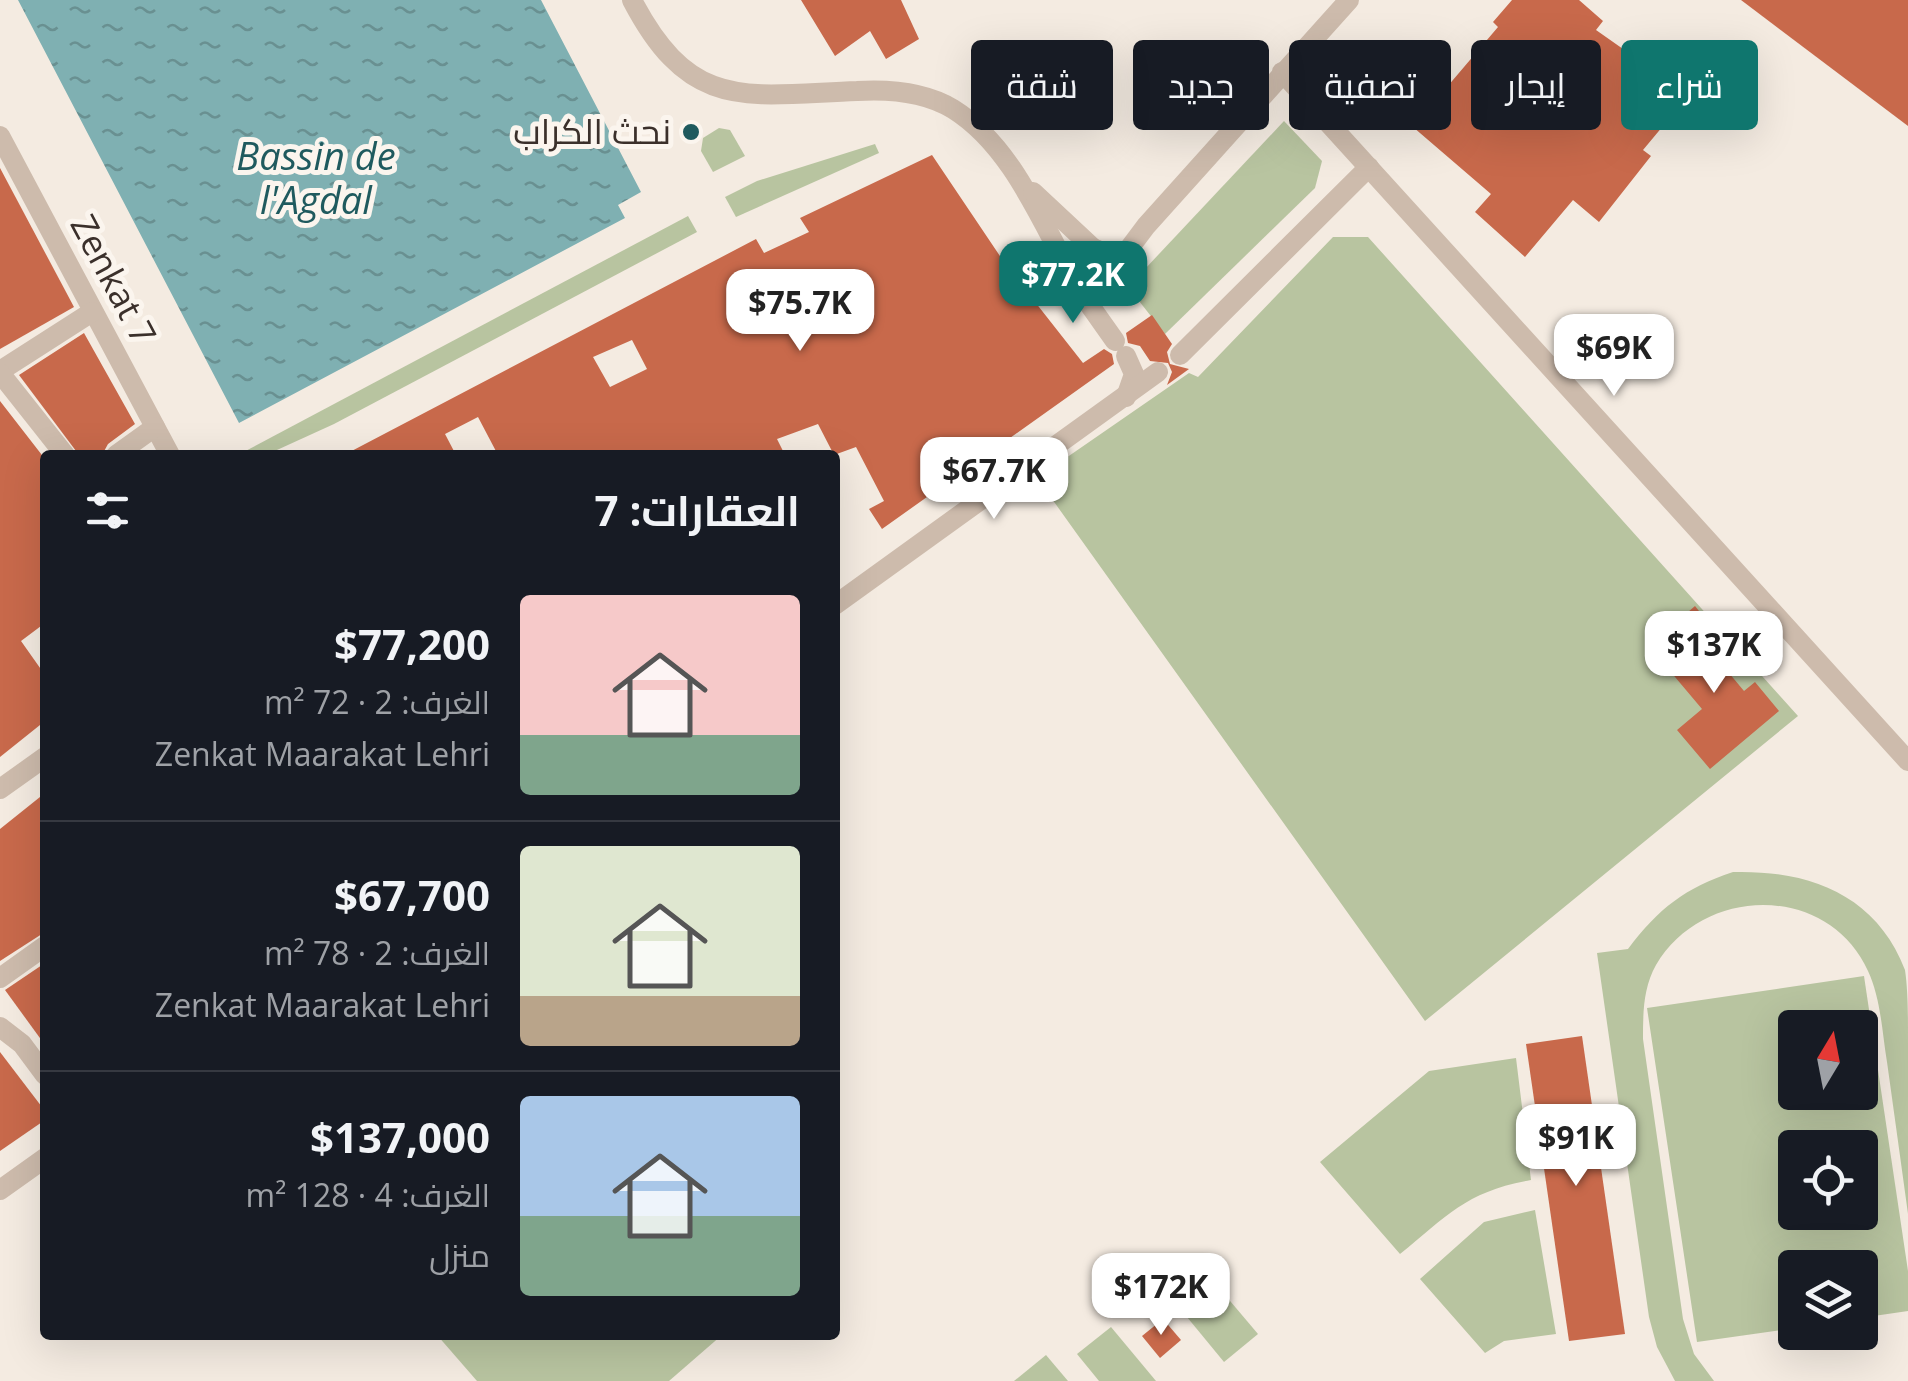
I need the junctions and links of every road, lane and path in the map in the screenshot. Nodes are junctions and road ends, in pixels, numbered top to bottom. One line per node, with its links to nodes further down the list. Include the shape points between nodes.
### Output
1 (632, 0): 6 (street, via 660,48 714,88 755,94 879,90 930,98 968,120)
2 (1349, 0): 3 (street)
3 (1282, 72): 5 (street); 7 (street)
4 (0, 136): 11 (street, Zenkat 7)
5 (1369, 167): 12 (street); 22 (street)
6 (1020, 181): 8 (street); 9 (street)
7 (1146, 226): 8 (street); 10 (street)
8 (1095, 248): 9 (street, via 1076,252); 10 (street, via 1108,259)
9 (1071, 275): 10 (street, via 1091,288); 15 (street, via 1134,374)
10 (1107, 278)
11 (92, 312): 13 (street); 16 (street, Zenkat 7)
12 (1180, 356)
13 (0, 372): 17 (street)
14 (1158, 372): 15 (street)
15 (1125, 399): 20 (street)
16 (155, 426): 18 (street); 19 (street, Zenkat 7)
17 (61, 450)
18 (123, 450)
19 (167, 450)
20 (840, 600)
21 (40, 760): 23 (street)
22 (1908, 761)
23 (3, 782)
24 (40, 950): 25 (street)
25 (0, 978)
26 (0, 1027): 27 (street)
27 (40, 1068)
28 (40, 1162): 29 (street)
29 (0, 1190)

